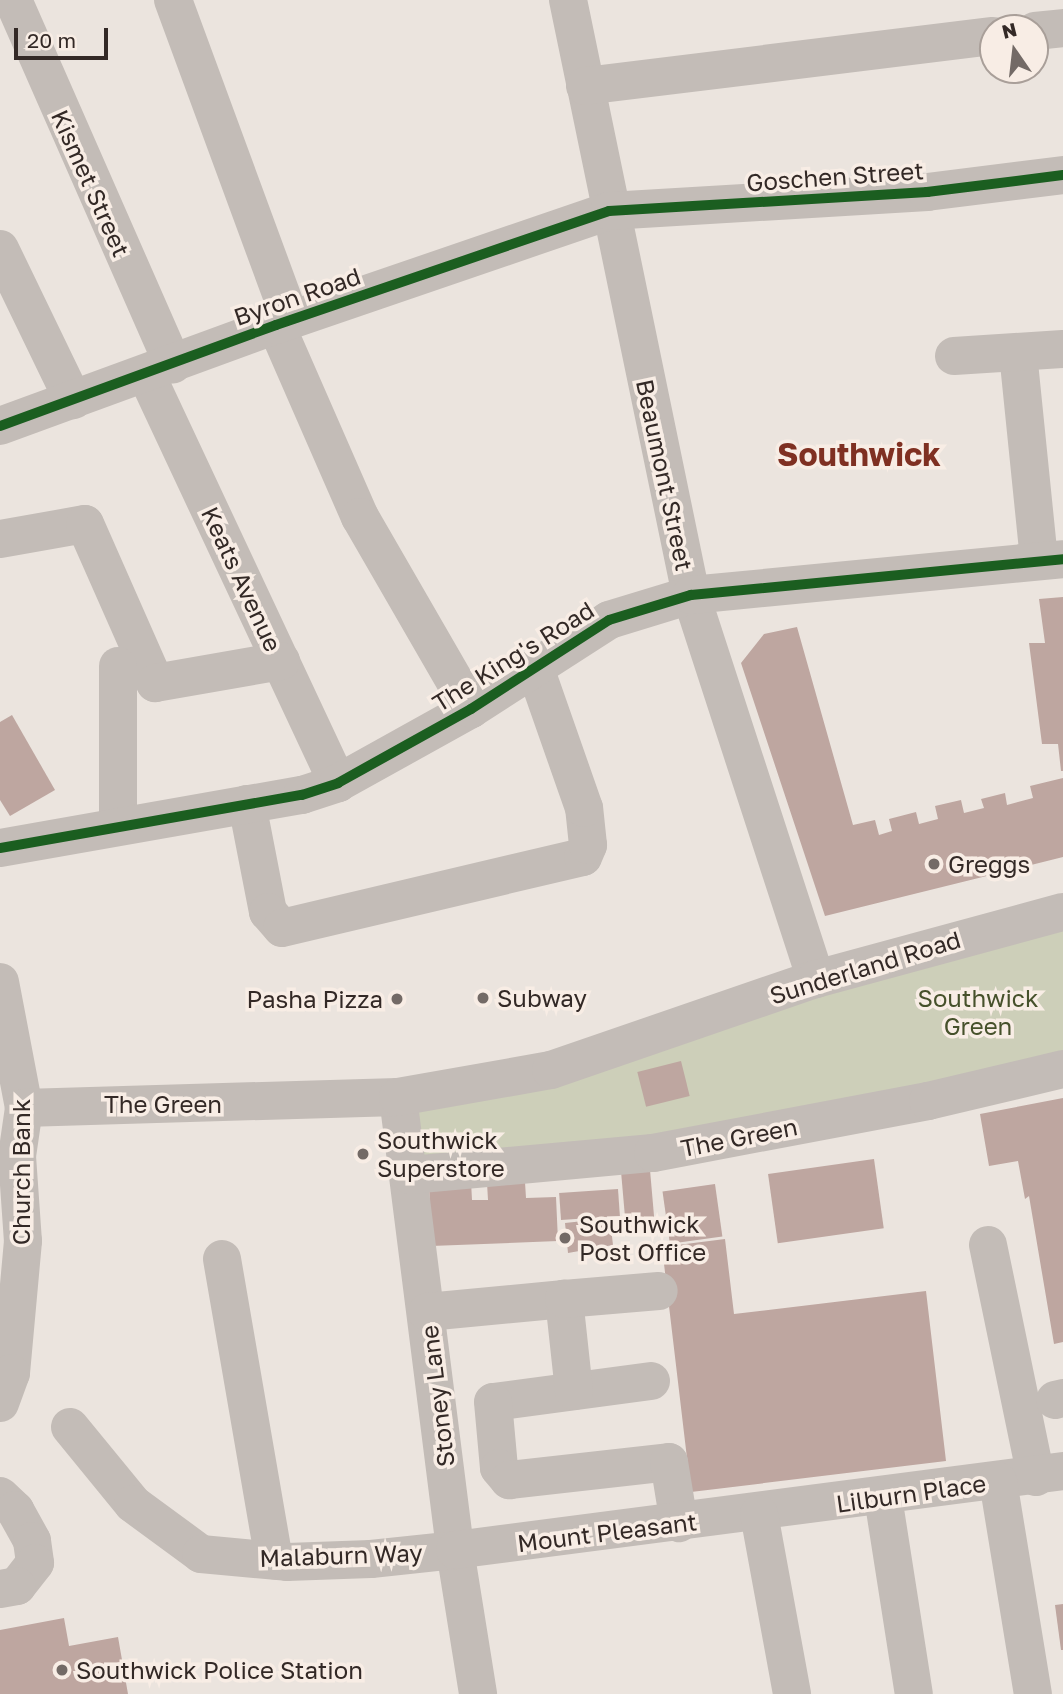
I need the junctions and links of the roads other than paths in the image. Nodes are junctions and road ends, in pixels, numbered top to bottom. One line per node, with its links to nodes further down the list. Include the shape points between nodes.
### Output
1 (13, 0): 5 (street, Kismet Street)
2 (173, 0): 10 (street)
3 (568, 0): 6 (street, Beaumont Street)
4 (979, 38): 6 (street)
5 (13, 44): 14 (street, Kismet Street)
6 (585, 86): 8 (street, Beaumont Street)
7 (1063, 174): 8 (street, Goschen Street, via 927,192)
8 (609, 211): 10 (street, Byron Road); 19 (street, Beaumont Street)
9 (0, 249): 15 (street)
10 (283, 322): 14 (street, Byron Road); 23 (street, via 360,517)
11 (1063, 349): 12 (street)
12 (1018, 353): 13 (street); 18 (street)
13 (954, 356)
14 (159, 369): 15 (street, Byron Road); 20 (street, Keats Avenue)
15 (73, 400): 16 (street, Byron Road)
16 (0, 426)
17 (0, 539): 20 (street, via 85,524 155,683)
18 (1051, 560): 19 (street, The King's Road)
19 (691, 595): 22 (street, The King's Road, via 609,620); 29 (street, Beaumont Street)
20 (281, 661): 24 (street, Keats Avenue)
21 (118, 666): 26 (street)
22 (535, 668): 23 (street, The King's Road); 25 (street, via 584,808 588,845 583,857 282,928 268,912)
23 (471, 709): 24 (street, The King's Road)
24 (338, 783): 25 (street, The King's Road, via 302,795)
25 (247, 804): 26 (street, The King's Road)
26 (118, 825): 27 (street, The King's Road)
27 (0, 848)
28 (1063, 912): 29 (street, Sunderland Road)
29 (816, 979): 31 (street, Sunderland Road)
30 (0, 982): 34 (street, Church Bank)
31 (670, 1031): 33 (street, The Green, via 551,1070)
32 (1063, 1069): 35 (street, The Green, via 928,1101 653,1153)
33 (398, 1097): 34 (street, The Green); 35 (street, Stoney Lane)
34 (24, 1108): 43 (street, Church Bank, via 17,1156 23,1241 11,1373)
35 (411, 1175): 40 (street, Stoney Lane)
36 (988, 1245): 45 (street)
37 (222, 1259): 52 (street)
38 (659, 1291): 39 (street)
39 (564, 1299): 40 (street); 42 (street)
40 (427, 1312): 51 (street, Stoney Lane)
41 (652, 1381): 42 (street)
42 (574, 1391): 50 (street, via 493,1402 490,1408 503,1476 509,1480 668,1462)
43 (0, 1403)
44 (70, 1427): 52 (street, Malaburn Way, via 133,1504 201,1554)
45 (1049, 1474): 46 (street, Lilburn Place)
46 (998, 1481): 48 (street, Lilburn Place); 57 (street)
47 (0, 1496): 53 (street, via 15,1510 32,1541 35,1563 17,1586)
48 (883, 1497): 49 (street, Lilburn Place); 56 (street)
49 (759, 1514): 50 (street, Mount Pleasant); 55 (street)
50 (679, 1523): 51 (street, Mount Pleasant)
51 (455, 1550): 52 (street, Malaburn Way, via 371,1559); 54 (street, Stoney Lane)
52 (274, 1561)
53 (0, 1589)
54 (478, 1694)
55 (792, 1694)
56 (914, 1694)
57 (1033, 1694)

